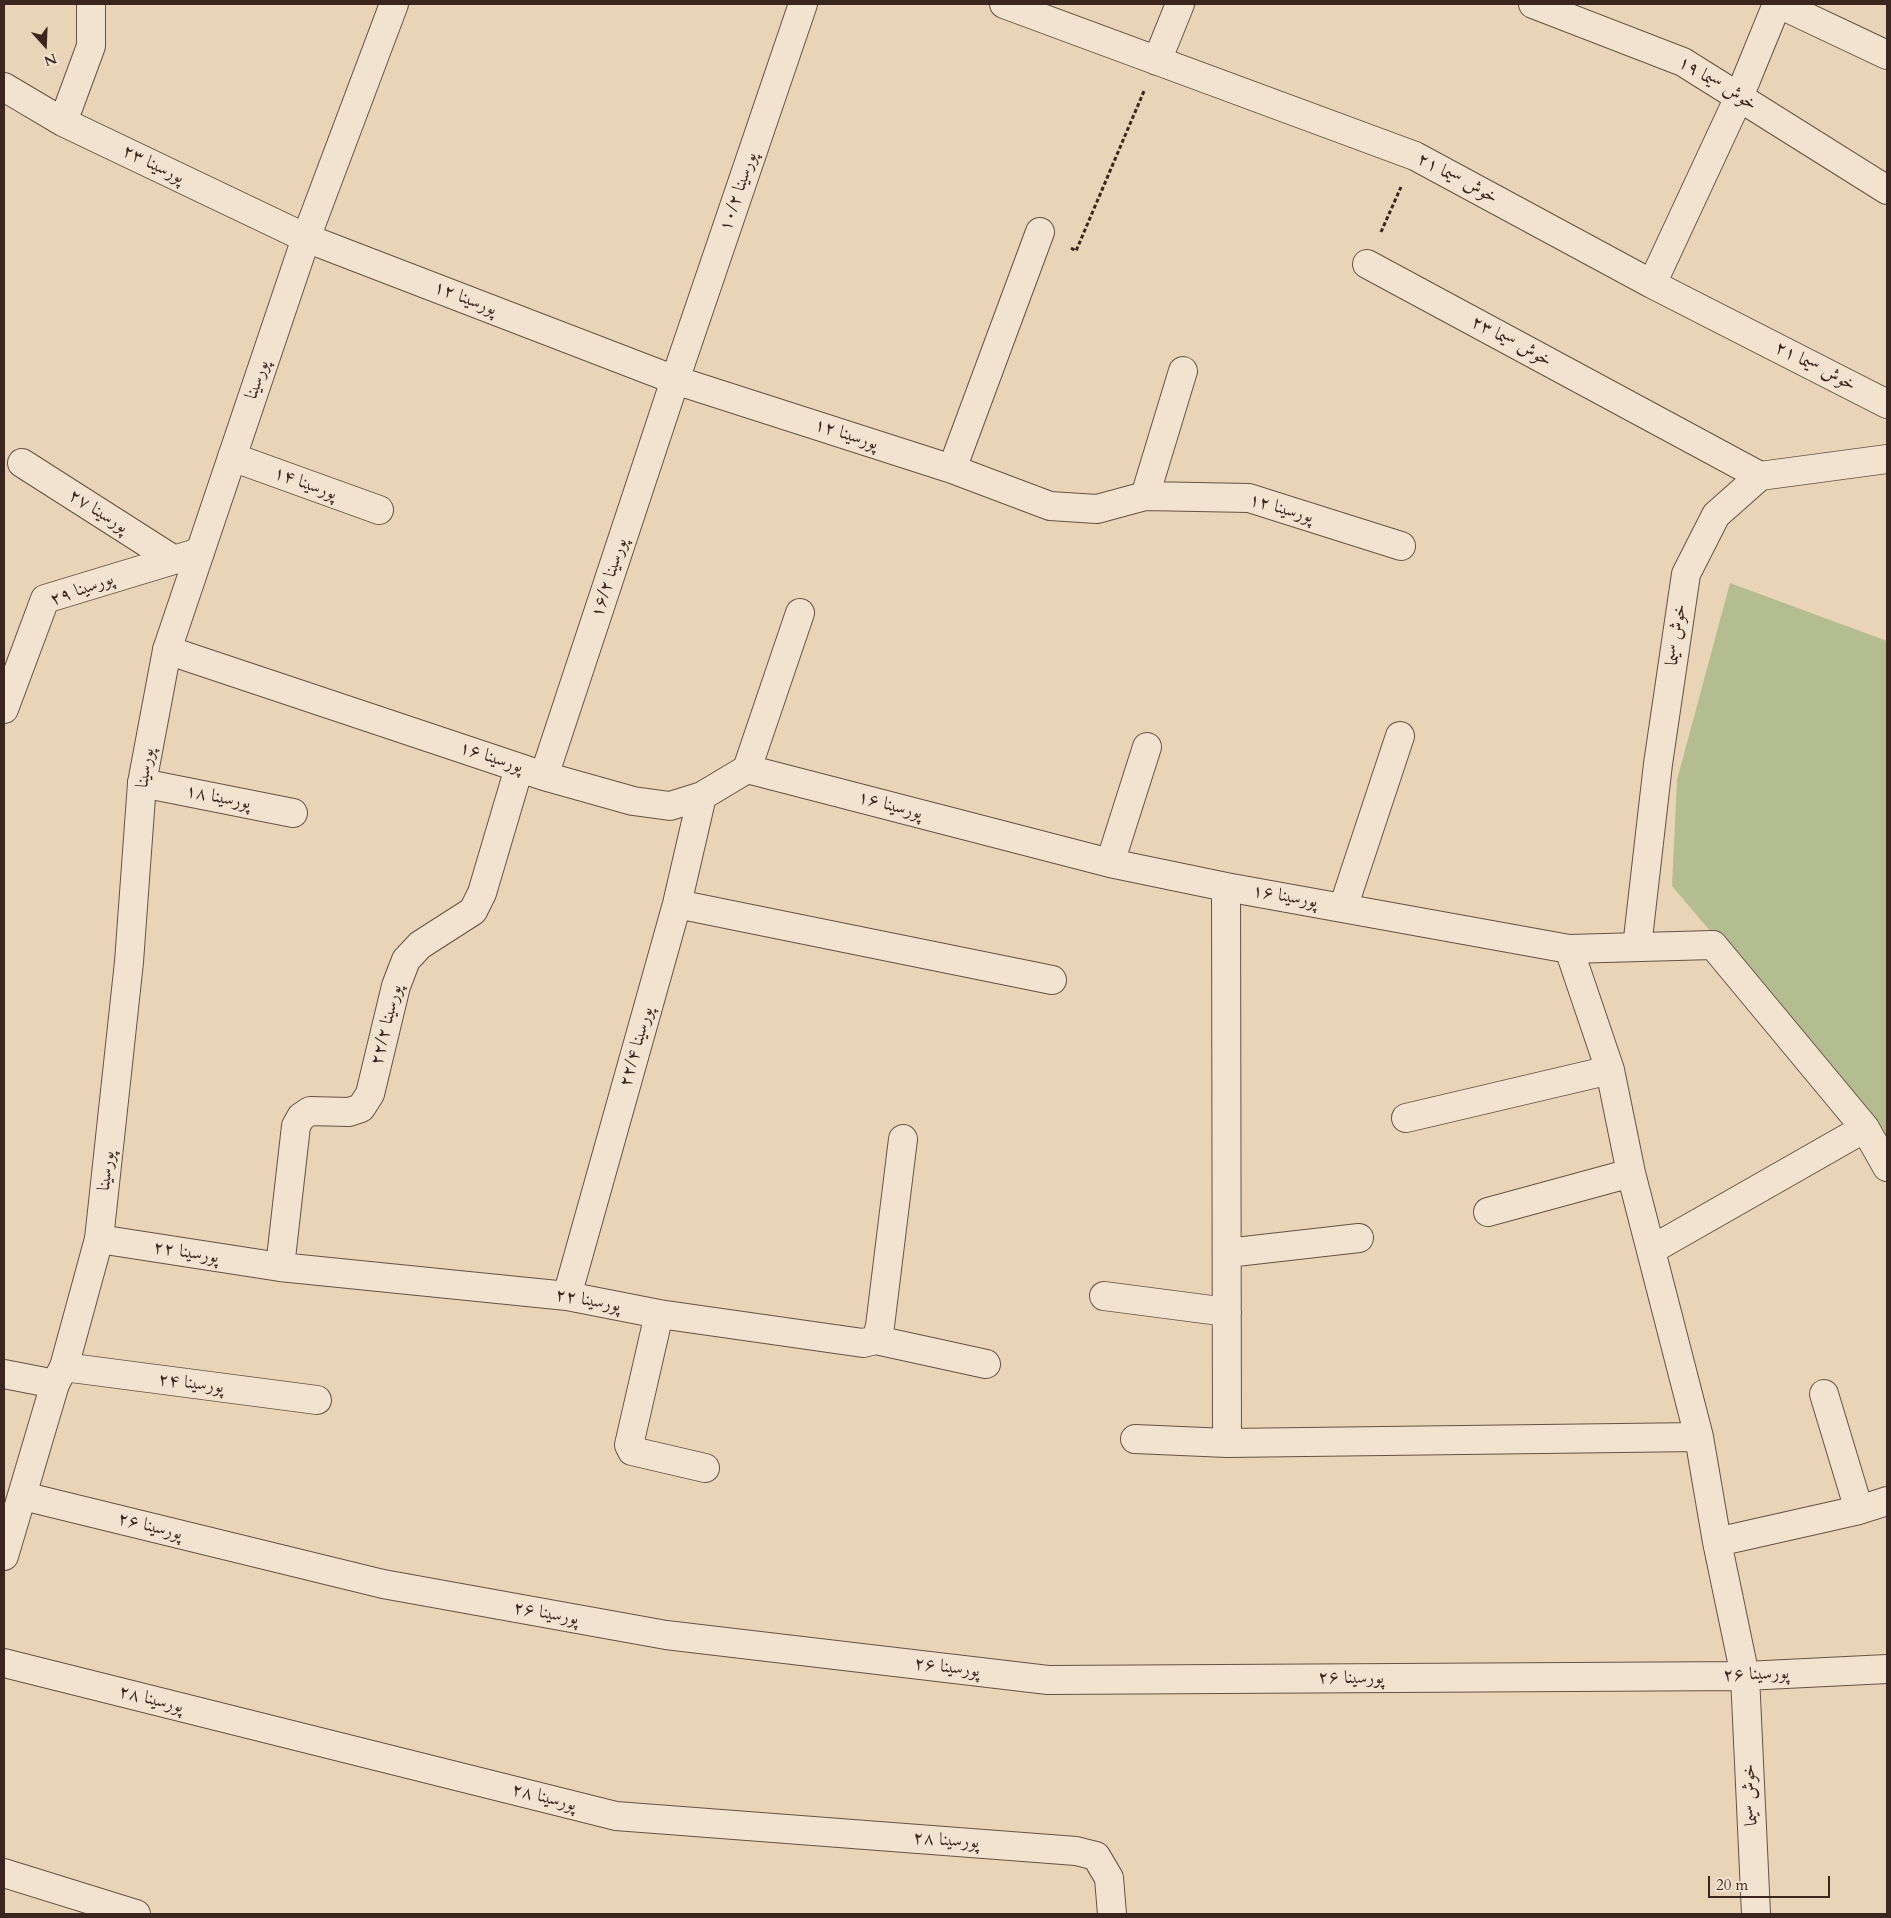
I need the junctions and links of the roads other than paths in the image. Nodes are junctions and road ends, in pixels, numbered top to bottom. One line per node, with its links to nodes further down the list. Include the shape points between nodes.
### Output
1 (91, 4): 12 (street, via 91,46)
2 (394, 4): 15 (street, پورسینا)
3 (804, 4): 19 (street, پورسینا ۱۰/۲)
4 (1004, 4): 9 (street, خوش سیما ۲۱)
5 (1180, 4): 9 (street)
6 (1533, 4): 11 (street, خوش سیما ۱۹, via 1683,62)
7 (1778, 4): 8 (street); 11 (street)
8 (1887, 55)
9 (1157, 61): 17 (street, خوش سیما ۲۱, via 1415,156)
10 (4, 87): 12 (street, پورسینا ۲۳)
11 (1740, 98): 13 (street, خوش سیما ۱۹); 17 (street)
12 (64, 122): 15 (street, پورسینا ۲۳)
13 (1887, 190)
14 (1040, 232): 24 (street)
15 (306, 238): 19 (street, پورسینا ۱۲); 21 (street, پورسینا)
16 (1367, 264): 25 (street, خوش سیما ۲۳)
17 (1652, 284): 20 (street, خوش سیما ۲۱)
18 (1183, 371): 26 (street)
19 (676, 380): 24 (street, پورسینا ۱۲); 37 (street, پورسینا ۱۶/۲)
20 (1887, 404)
21 (232, 457): 27 (street, پورسینا ۱۴); 29 (street, پورسینا)
22 (1887, 459): 25 (street)
23 (22, 464): 30 (street, پورسینا ۲۷)
24 (952, 469): 26 (street, پورسینا ۱۲, via 1050,506 1097,509)
25 (1760, 476): 45 (street, خوش سیما, via 1716,516 1686,574 1658,764)
26 (1145, 496): 28 (street, پورسینا ۱۲, via 1249,498)
27 (380, 510)
28 (1401, 546)
29 (200, 552): 30 (street, پورسینا ۲۹); 32 (street, پورسینا)
30 (174, 560): 33 (street, پورسینا ۲۹, via 45,599)
31 (800, 613): 36 (street)
32 (167, 650): 37 (street, پورسینا ۱۶); 38 (street, پورسینا)
33 (4, 709)
34 (1400, 736): 44 (street)
35 (1147, 746): 41 (street)
36 (747, 769): 39 (street, پورسینا ۱۶); 41 (street, پورسینا ۱۶)
37 (532, 772): 39 (street, پورسینا ۱۶, via 633,801 670,806); 59 (street, پورسینا ۲۲/۲, via 473,911 420,945 406,960 396,986 366,1101 361,1108 349,1112 310,1111 298,1121)
38 (142, 783): 40 (street, پورسینا ۱۸); 56 (street, پورسینا, via 129,962)
39 (702, 796): 43 (street, پورسینا ۲۲/۴)
40 (293, 813)
41 (1110, 863): 42 (street, پورسینا ۱۶)
42 (1226, 887): 44 (street, پورسینا ۱۶); 58 (street)
43 (677, 904): 47 (street); 60 (street, پورسینا ۲۲/۴)
44 (1342, 908): 46 (street, پورسینا ۱۶)
45 (1637, 947): 46 (street, پورسینا ۱۶); 50 (street, پورسینا ۱۶, via 1713,945)
46 (1569, 949): 48 (street, خوش سیما)
47 (1052, 980)
48 (1610, 1070): 49 (street); 53 (street, خوش سیما)
49 (1406, 1118)
50 (1865, 1128): 52 (street); 57 (street)
51 (903, 1139): 64 (street)
52 (1887, 1167)
53 (1631, 1173): 54 (street); 57 (street, خوش سیما)
54 (1488, 1212)
55 (1359, 1238): 58 (street)
56 (99, 1239): 59 (street, پورسینا ۲۲); 67 (street, پورسینا)
57 (1651, 1250): 70 (street, خوش سیما)
58 (1226, 1253): 62 (street)
59 (280, 1267): 60 (street, پورسینا ۲۲)
60 (567, 1296): 63 (street, پورسینا ۲۲)
61 (1104, 1296): 62 (street)
62 (1227, 1312): 72 (street)
63 (659, 1314): 64 (street, پورسینا ۲۲, via 863,1343); 73 (street, via 629,1445 632,1451)
64 (876, 1340): 65 (street, پورسینا ۲۲)
65 (986, 1364)
66 (4, 1374): 67 (street, پورسینا ۲۴)
67 (60, 1376): 69 (street, پورسینا ۲۴); 74 (street, پورسینا)
68 (1824, 1394): 76 (street)
69 (317, 1400)
70 (1699, 1437): 72 (street); 77 (street, خوش سیما)
71 (1135, 1439): 72 (street)
72 (1227, 1443)
73 (706, 1468)
74 (23, 1496): 78 (street, پورسینا); 81 (street, پورسینا ۲۶, via 383,1584 666,1635 1048,1680)
75 (1887, 1501): 76 (street)
76 (1859, 1510): 77 (street)
77 (1717, 1542): 81 (street, خوش سیما)
78 (4, 1556)
79 (4, 1663): 84 (street, پورسینا ۲۸, via 616,1816 1096,1856 1109,1878)
80 (1887, 1670): 81 (street, پورسینا ۲۶)
81 (1745, 1676): 85 (street, خوش سیما)
82 (4, 1873): 83 (street)
83 (136, 1914)
84 (1112, 1914)
85 (1756, 1914)

